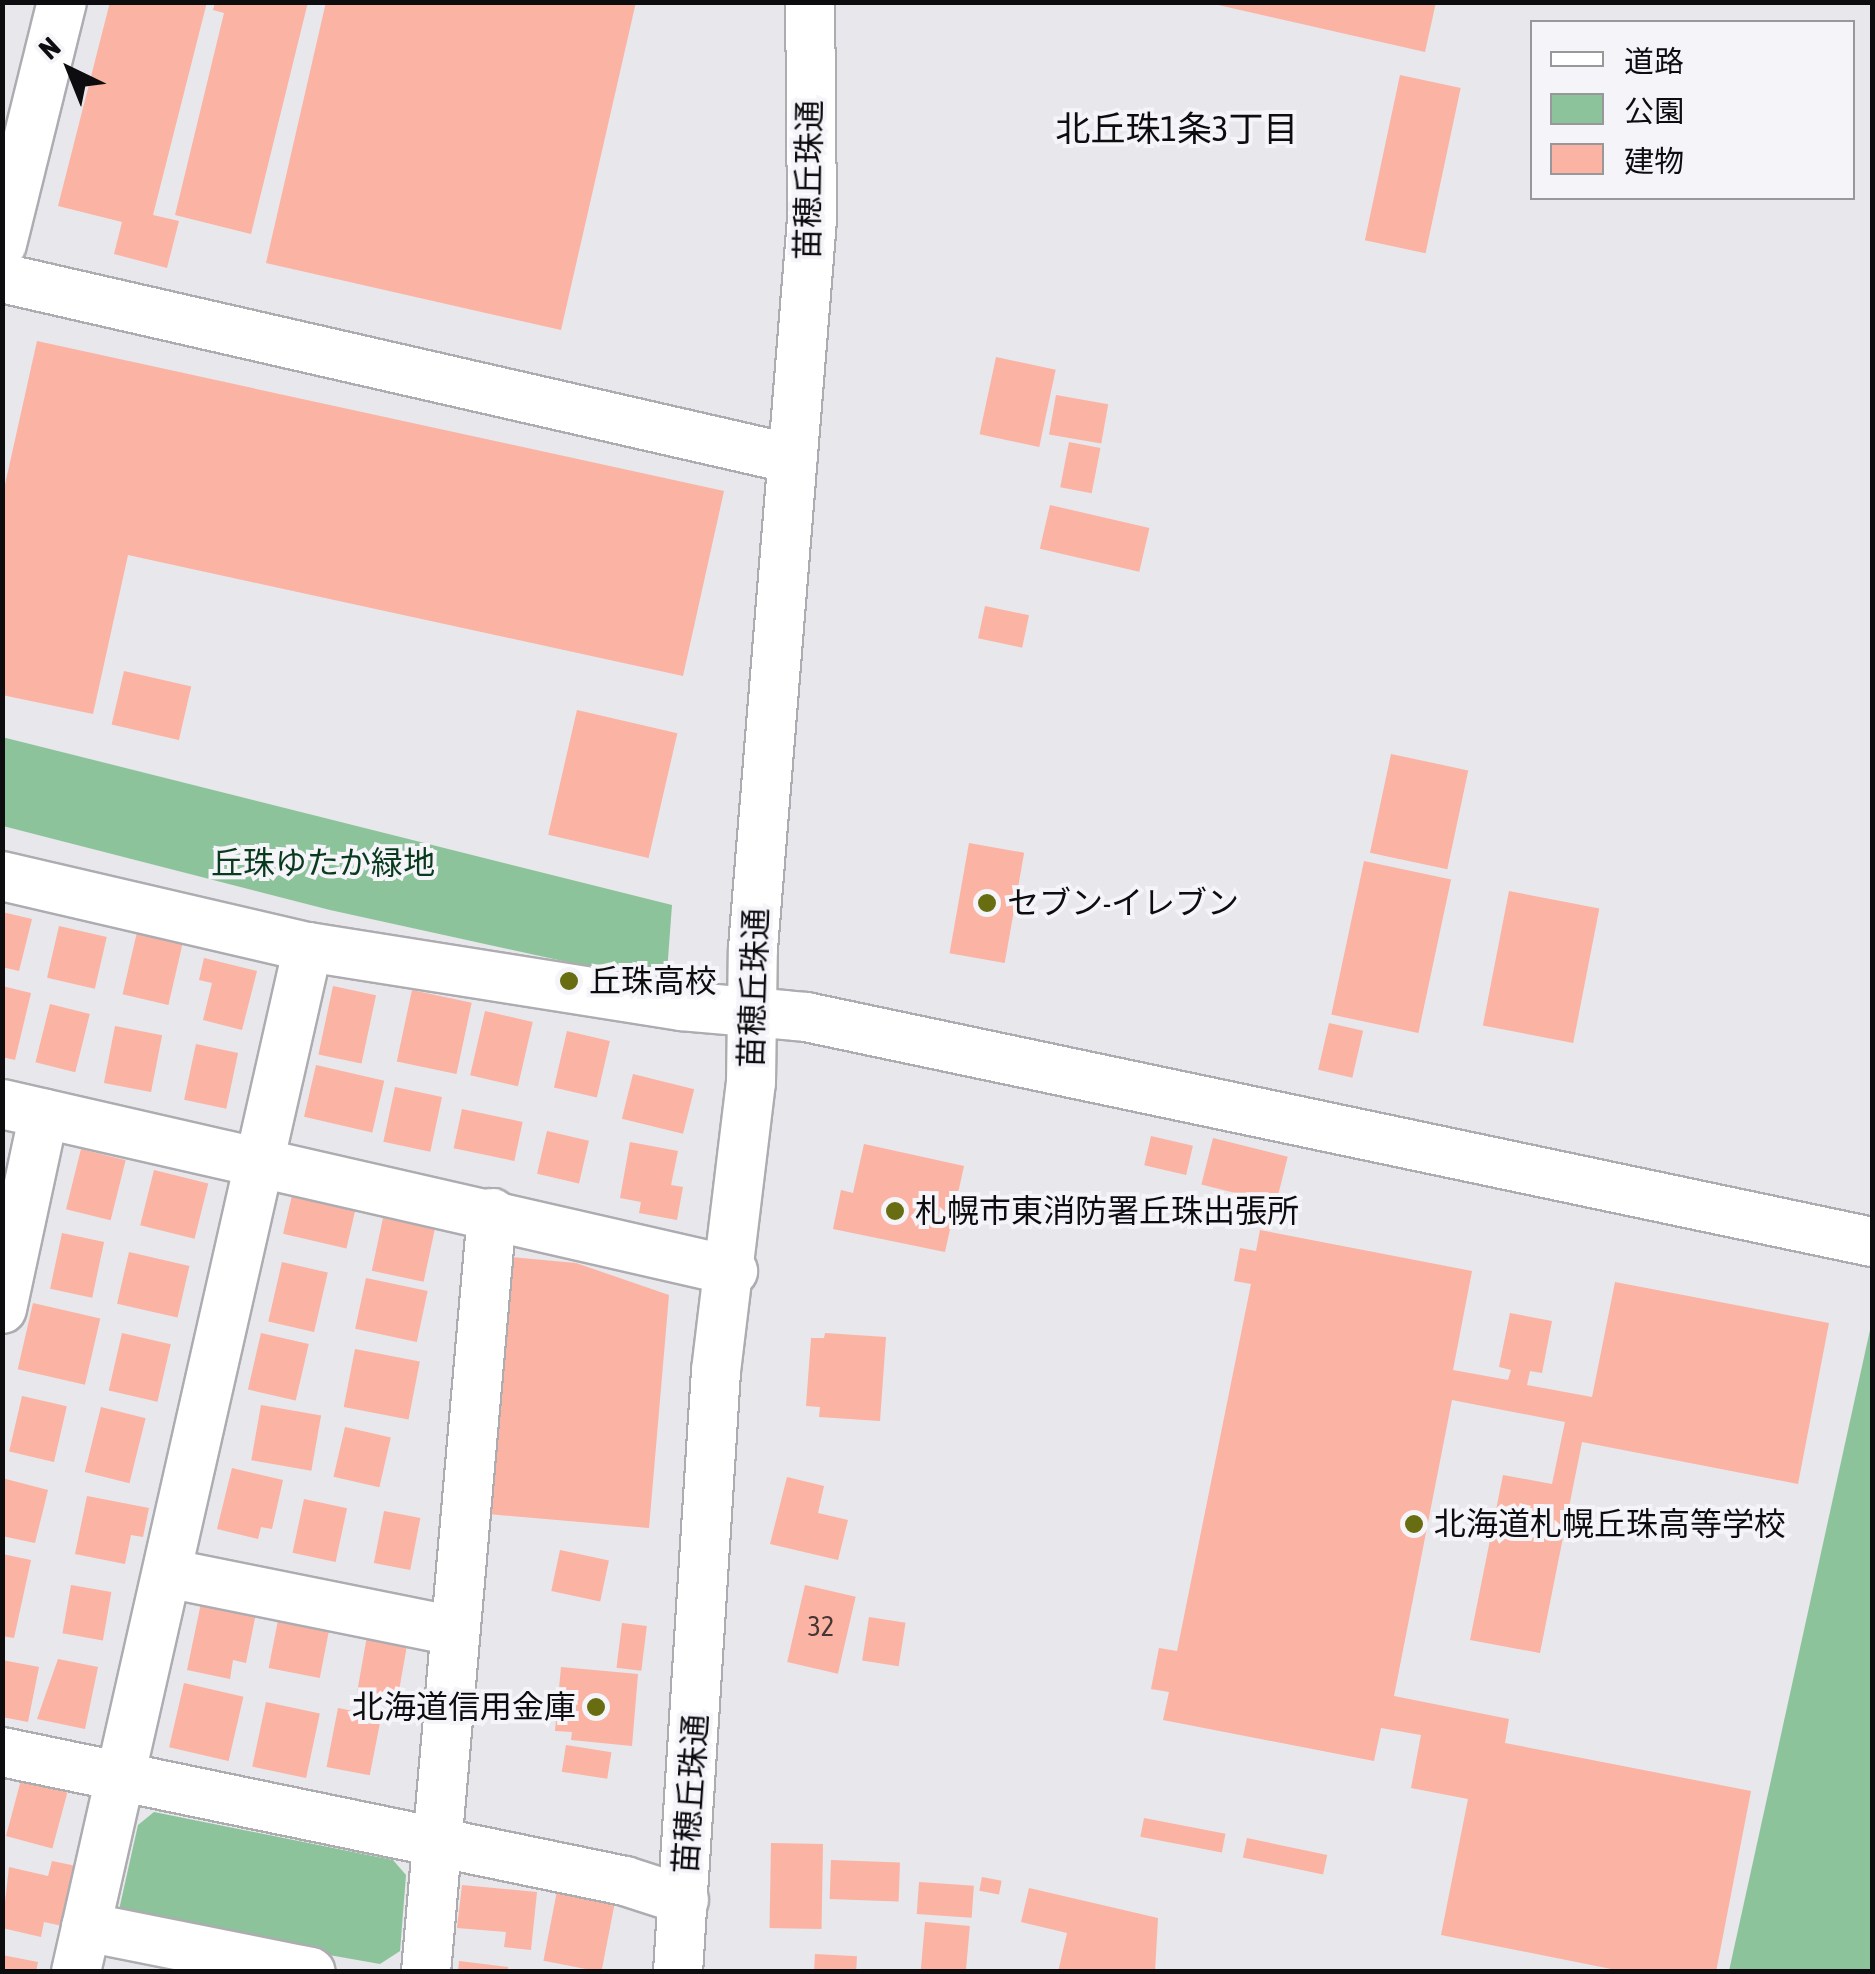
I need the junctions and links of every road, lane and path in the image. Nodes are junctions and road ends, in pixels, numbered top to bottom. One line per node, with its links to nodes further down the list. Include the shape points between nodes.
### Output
1 (62, 2): 3 (street)
2 (802, 7): 5 (street, 苗穂丘珠通, via 812,220)
3 (2, 244)
4 (2, 278): 5 (street)
5 (793, 460): 8 (street, 苗穂丘珠通)
6 (2, 876): 7 (street)
7 (308, 947): 8 (street); 10 (street)
8 (750, 1012): 12 (street, via 806,1017); 13 (street, 苗穂丘珠通, via 751,1084)
9 (23, 1109): 10 (street); 14 (street)
10 (261, 1161): 11 (street); 15 (street)
11 (492, 1213): 13 (street); 16 (street)
12 (1872, 1242)
13 (733, 1271): 20 (street, 苗穂丘珠通, via 716,1371)
14 (2, 1309)
15 (167, 1573): 16 (street); 18 (street)
16 (455, 1631): 19 (street)
17 (2, 1752): 18 (street)
18 (120, 1780): 19 (street); 21 (street)
19 (436, 1844): 20 (street, via 625,1881); 23 (street)
20 (684, 1900): 24 (street, 苗穂丘珠通)
21 (81, 1950): 22 (street)
22 (311, 1972)
23 (426, 1972)
24 (678, 1972)

